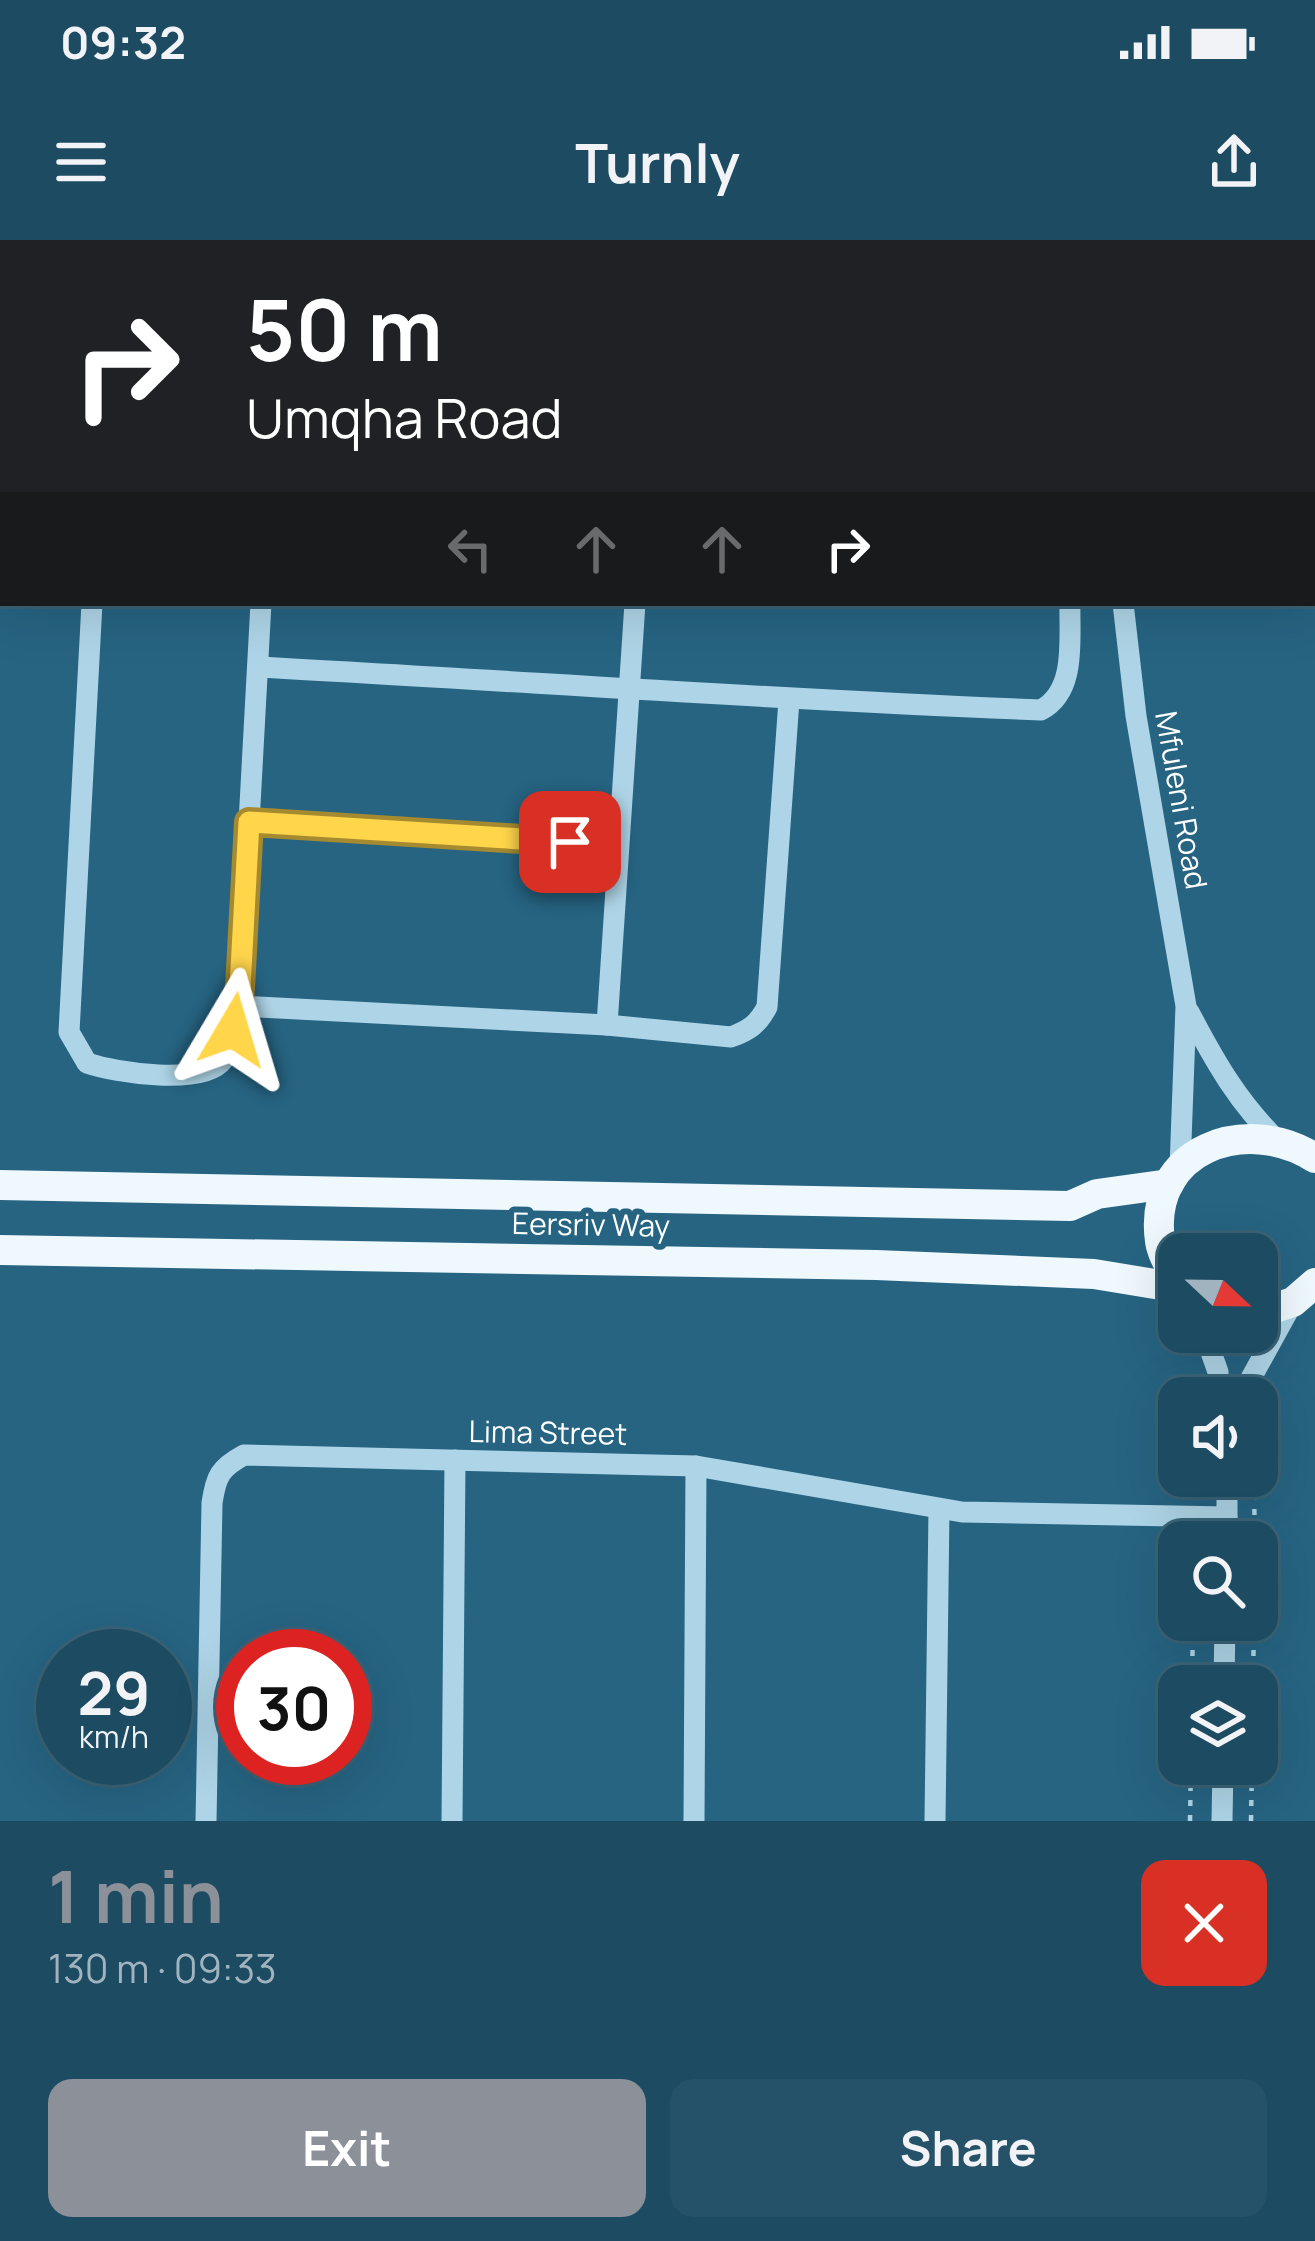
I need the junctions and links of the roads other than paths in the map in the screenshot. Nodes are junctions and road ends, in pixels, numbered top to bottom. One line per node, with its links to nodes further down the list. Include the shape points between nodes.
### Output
1 (92, 606): 11 (street, via 69,1032 87,1063 197,1076 228,1055)
2 (261, 606): 6 (street)
3 (635, 606): 7 (street)
4 (1070, 606): 8 (street, via 1064,687 1041,710)
5 (1123, 606): 12 (street, Mfuleni Road)
6 (257, 667): 7 (street); 9 (street)
7 (630, 687): 8 (street); 10 (street)
8 (789, 700): 13 (street, via 770,987 758,1024 731,1036)
9 (249, 822): 10 (street); 11 (street)
10 (616, 845): 13 (street)
11 (239, 1006): 13 (street)
12 (1186, 1006): 14 (street, Mfuleni Road, via 1222,1076); 16 (street, Mfuleni Road)
13 (608, 1025)
14 (1280, 1143): 15 (main road); 16 (main road, via 1226,1139)
15 (1315, 1159)
16 (1174, 1176): 17 (main road, Eersriv Way, via 1070,1206); 18 (main road)
17 (0, 1185)
18 (1160, 1233)
19 (0, 1250): 20 (main road, Eersriv Way, via 876,1265)
20 (1158, 1283)
21 (1304, 1293): 22 (street)
22 (1253, 1377)
23 (455, 1460): 24 (street, Lima Street); 30 (street, Lima Street, via 244,1455 216,1477); 31 (street)
24 (696, 1466): 26 (street, Lima Street); 32 (street)
25 (1227, 1497): 27 (street)
26 (939, 1508): 27 (street, Lima Street); 33 (street)
27 (1227, 1517): 28 (street)
28 (1227, 1521)
29 (1223, 1785): 34 (street)
30 (206, 1821)
31 (452, 1821)
32 (694, 1821)
33 (935, 1821)
34 (1222, 1821)

